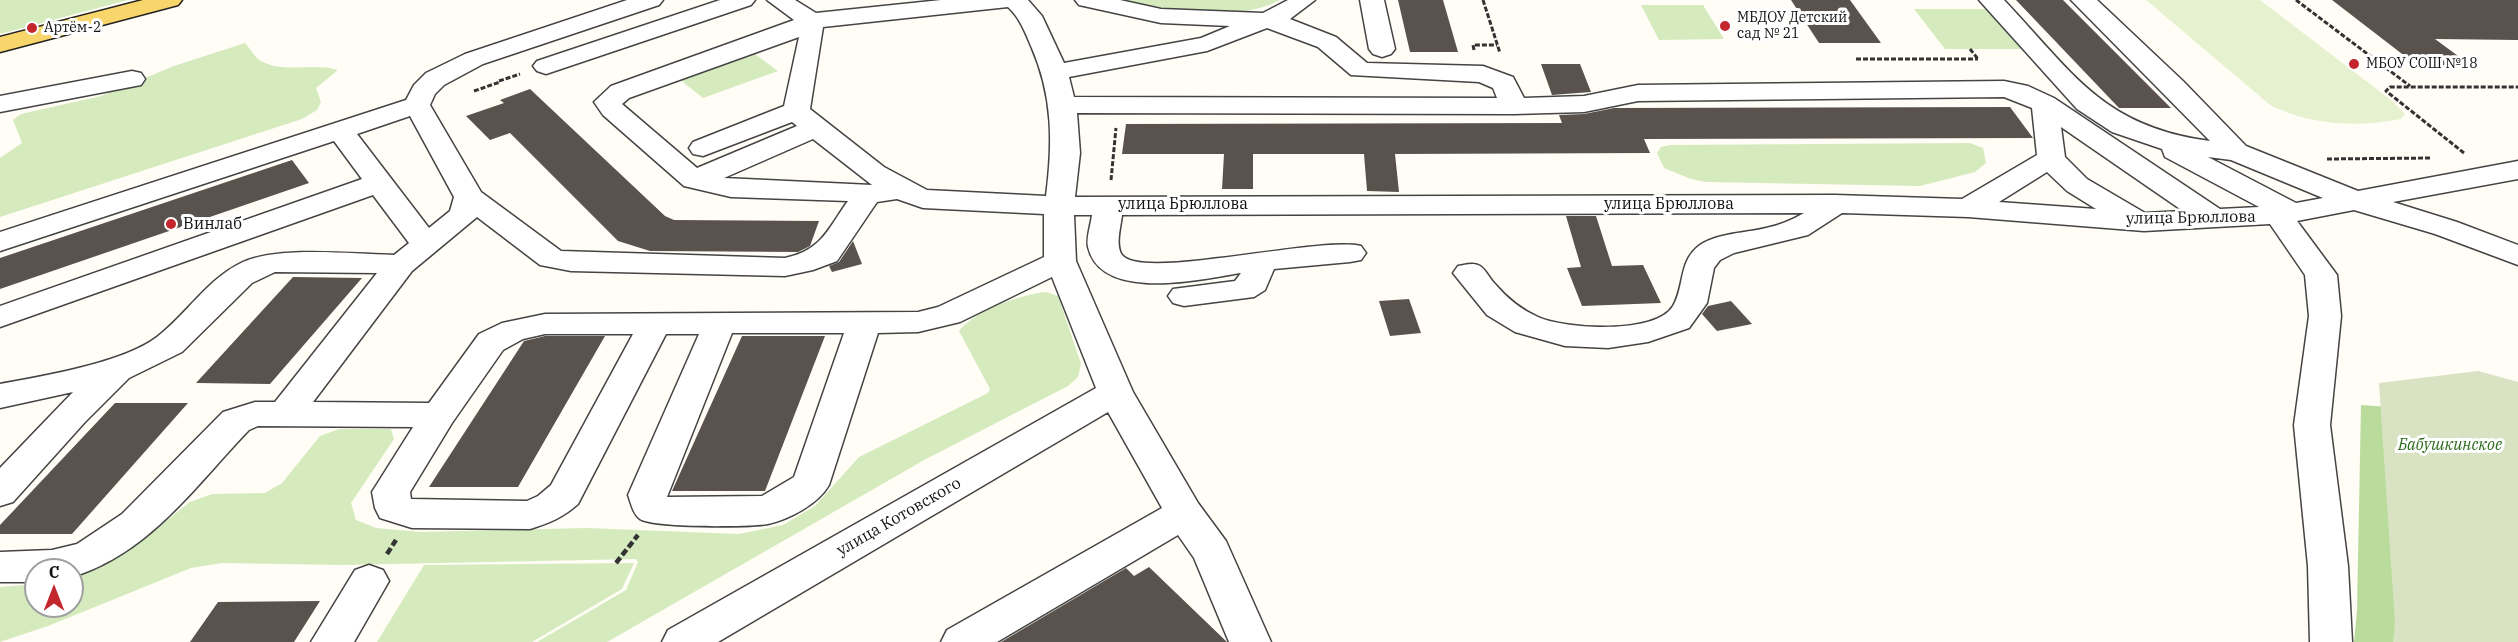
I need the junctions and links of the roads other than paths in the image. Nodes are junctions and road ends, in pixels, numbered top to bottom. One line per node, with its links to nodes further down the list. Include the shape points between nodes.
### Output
1 (170, 0): 14 (main road)
2 (651, 0): 23 (street, via 474,59 435,79 423,91)
3 (743, 0): 16 (street)
4 (779, 0): 13 (street)
5 (1008, 0): 13 (street)
6 (1015, 0): 18 (street, via 1030,16)
7 (1087, 0): 12 (street, via 1161,16)
8 (1303, 0): 12 (street, via 1288,11)
9 (1372, 0): 15 (street)
10 (1991, 0): 29 (street, via 2086,103 2115,123)
11 (2083, 0): 31 (street)
12 (1263, 20): 17 (street, via 1327,42); 18 (street, via 1207,44)
13 (811, 21): 26 (street); 34 (street, via 620,92 607,102)
14 (0, 45)
15 (1382, 49)
16 (546, 66)
17 (1360, 70): 20 (street, via 1483,74); 25 (street)
18 (1055, 72): 24 (street)
19 (132, 79): 21 (street)
20 (1509, 94): 22 (street, via 1584,104 1638,93 1962,89 2019,92); 25 (street)
21 (0, 104)
22 (2045, 104): 32 (street); 45 (street)
23 (417, 105): 28 (street); 38 (street)
24 (1063, 105): 25 (street); 42 (street, via 1066,153)
25 (1360, 106)
26 (796, 111): 27 (street); 30 (street)
27 (816, 129): 34 (street); 37 (street)
28 (341, 131): 35 (street); 47 (street)
29 (2158, 143): 31 (street); 44 (street)
30 (703, 148)
31 (2246, 155): 39 (street); 44 (street)
32 (2051, 158): 43 (street); 46 (street, via 2076,185)
33 (2515, 171): 39 (street, улица Брюллова)
34 (694, 180): 36 (street, улица Брюллова, via 731,188)
35 (378, 183): 49 (street); 55 (street)
36 (869, 193): 37 (street, улица Брюллова); 38 (street, via 826,254 786,267 571,262 551,258)
37 (905, 194): 42 (street, улица Брюллова, via 923,199)
38 (469, 197): 49 (street, via 464,215)
39 (2357, 201): 44 (street, улица Брюллова); 50 (street, via 2446,228)
40 (1109, 204): 41 (street, улица Брюллова); 42 (street, улица Брюллова); 52 (street, via 1103,245 1109,261 1123,269 1160,275)
41 (1834, 204): 43 (street, улица Брюллова); 53 (street, via 1814,222 1795,230 1710,252 1695,277 1693,302 1681,319 1646,334 1611,338 1539,329 1509,316)
42 (1059, 206): 51 (street)
43 (1968, 208): 46 (street, улица Брюллова)
44 (2285, 214): 45 (street, улица Брюллова); 72 (street, улица Брюллова, via 2321,275 2325,316 2312,425 2328,566)
45 (2216, 220): 46 (street, улица Брюллова)
46 (2144, 222)
47 (0, 243)
48 (1350, 253): 52 (street)
49 (413, 254): 59 (street, via 272,263 251,268 236,278 171,344 157,354); 62 (street)
50 (2518, 256)
51 (1060, 261): 58 (street, via 948,315 918,322); 60 (street)
52 (1260, 262): 54 (street, via 1254,284 1244,290)
53 (1469, 273)
54 (1184, 296)
55 (0, 318)
56 (655, 323): 57 (street); 63 (street, via 545,324 514,330 492,342); 63 (street, via 565,494 552,506 530,515 412,514 394,508 391,492)
57 (720, 323): 58 (street); 58 (street, via 647,495 657,511 767,510 810,485)
58 (864, 324)
59 (119, 368): 61 (street); 64 (street)
60 (1115, 392): 65 (street); 69 (street, улица Котовского)
61 (0, 396)
62 (286, 413): 63 (street); 66 (street, via 255,414 236,421 122,538 97,554 69,564)
63 (439, 415)
64 (0, 492)
65 (1184, 513): 70 (street); 71 (street, via 1212,552)
66 (0, 567)
67 (369, 581): 68 (street)
68 (332, 642)
69 (683, 642)
70 (962, 642)
71 (1250, 642)
72 (2331, 642)

